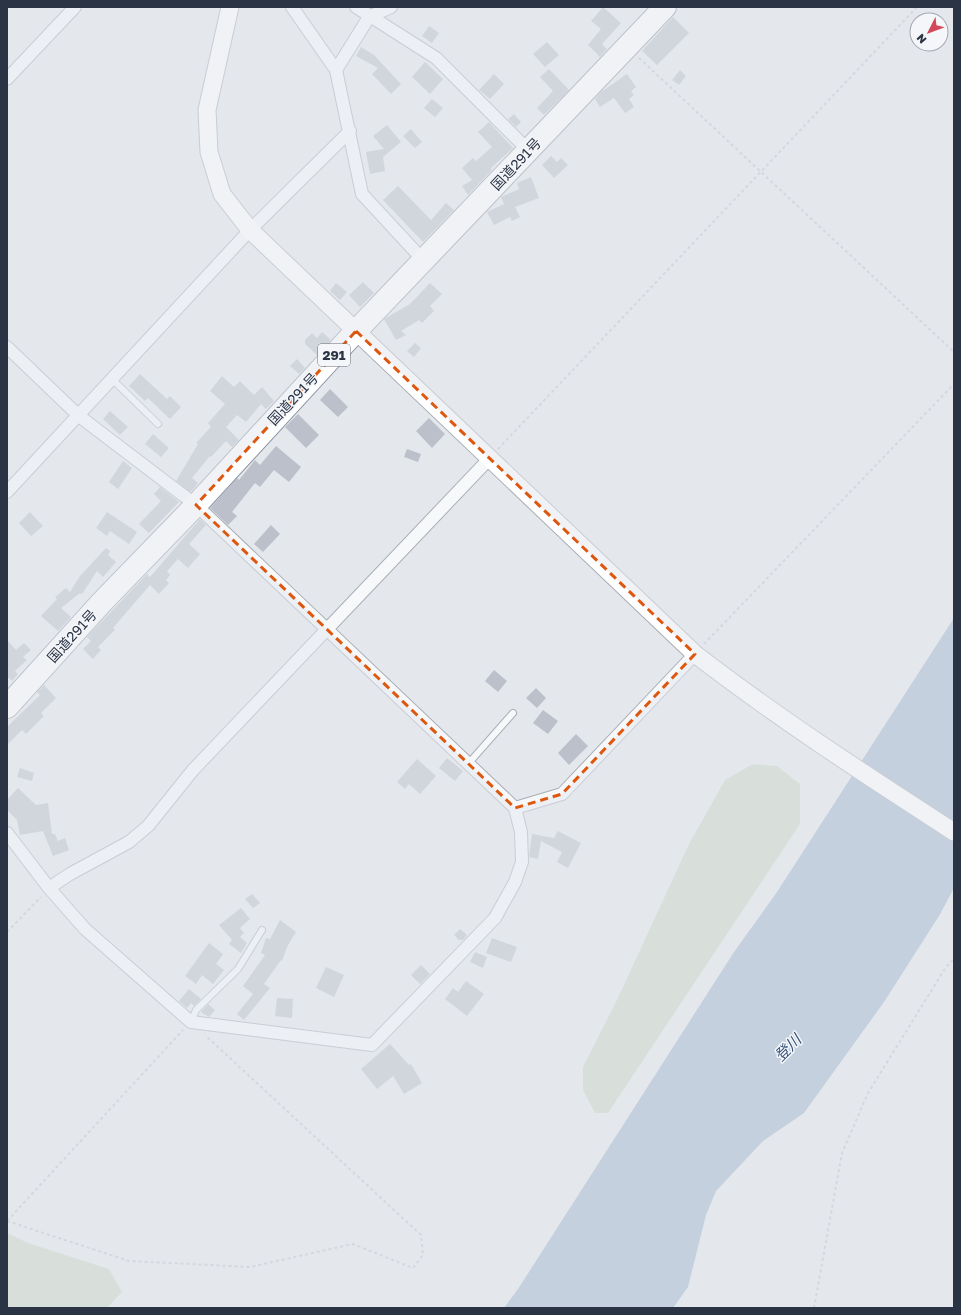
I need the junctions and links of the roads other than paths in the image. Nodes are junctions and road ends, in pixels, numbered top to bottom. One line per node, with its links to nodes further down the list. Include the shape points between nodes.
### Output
1 (75, 7): 9 (street)
2 (230, 7): 12 (street, via 207,110 209,152 222,194)
3 (292, 7): 8 (street)
4 (356, 7): 7 (street)
5 (391, 7): 7 (street)
6 (665, 7): 11 (highway, 国道291号 / 291)
7 (369, 17): 8 (street); 11 (street, via 436,58)
8 (336, 70): 10 (street)
9 (7, 79)
10 (350, 132): 12 (street); 13 (street, via 362,194)
11 (528, 151): 13 (highway, 国道291号 / 291)
12 (250, 230): 14 (street); 16 (street)
13 (424, 261): 14 (highway, 国道291号 / 291)
14 (356, 331): 19 (street); 21 (highway, 国道291号 / 291)
15 (7, 348): 17 (street)
16 (112, 379): 17 (street); 18 (lane)
17 (79, 416): 20 (street); 21 (street)
18 (158, 424)
19 (490, 458): 22 (street); 23 (street)
20 (7, 492)
21 (196, 505): 22 (street); 24 (highway, 国道291号 / 291, via 102,602)
22 (327, 631): 26 (street); 30 (street, via 193,770 148,826 129,842)
23 (695, 654): 27 (street, via 562,794); 28 (street, via 835,756)
24 (7, 707)
25 (514, 713): 26 (lane)
26 (468, 764): 27 (street)
27 (515, 808): 32 (street, via 522,862 516,882 495,918 372,1045)
28 (954, 832)
29 (7, 833): 30 (street)
30 (49, 888): 32 (street, via 85,929)
31 (262, 930): 32 (lane, via 238,968 196,1010)
32 (191, 1022)

